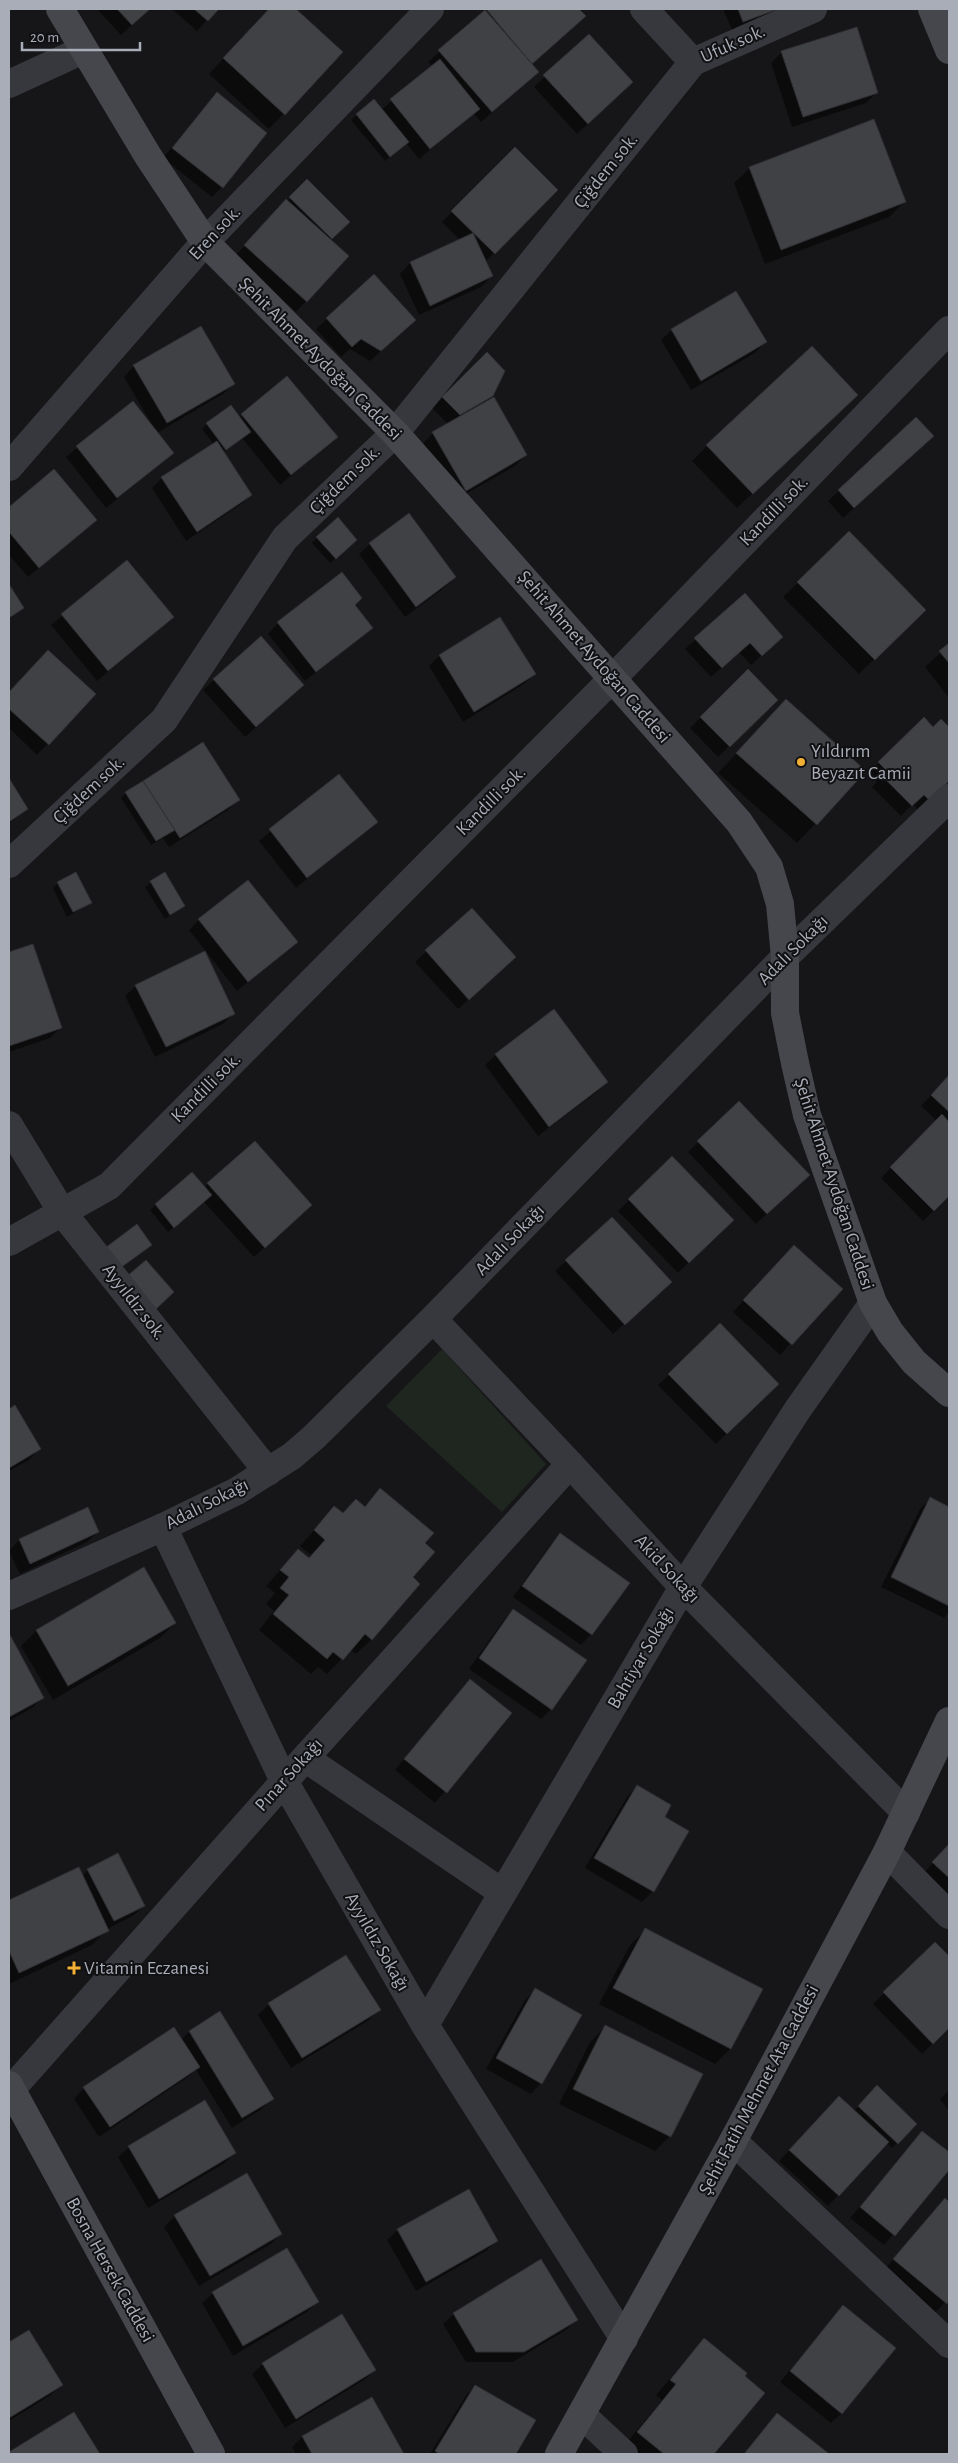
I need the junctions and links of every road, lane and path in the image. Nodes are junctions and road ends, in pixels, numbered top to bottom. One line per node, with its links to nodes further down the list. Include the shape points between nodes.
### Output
1 (430, 9): 10 (street, Eren sok.)
2 (644, 9): 8 (street, Ufuk sok.)
3 (813, 9): 8 (street, Ufuk sok.)
4 (932, 9): 7 (street)
5 (63, 10): 6 (street, Şehit Ahmet Aydoğan Caddesi)
6 (83, 50): 9 (street); 10 (street, Şehit Ahmet Aydoğan Caddesi)
7 (949, 50)
8 (693, 62): 12 (street, Çiğdem sok.)
9 (9, 84)
10 (205, 242): 12 (street, Şehit Ahmet Aydoğan Caddesi); 13 (street, Eren sok.)
11 (949, 330): 14 (street, Kandilli sok.)
12 (395, 433): 14 (street, Şehit Ahmet Aydoğan Caddesi); 16 (street, Çiğdem sok., via 285,538 164,720)
13 (9, 467)
14 (613, 678): 17 (street, Şehit Ahmet Aydoğan Caddesi, via 739,822 769,867 780,904); 19 (street, Kandilli sok., via 109,1186)
15 (949, 798): 17 (street, Adalı Sokağı)
16 (9, 864)
17 (785, 957): 21 (street, Şehit Ahmet Aydoğan Caddesi, via 785,1013 807,1115); 22 (street, Adalı Sokağı)
18 (9, 1125): 19 (street, Ayyıldız sok.)
19 (62, 1212): 20 (street, Kandilli sok.); 25 (street, Ayyıldız sok.)
20 (9, 1242)
21 (873, 1303): 23 (street, Şehit Ahmet Aydoğan Caddesi, via 890,1332 914,1362); 27 (street, Bahtiyar Sokağı, via 798,1409)
22 (432, 1319): 24 (street, Akid Sokağı); 25 (street, Adalı Sokağı, via 314,1437)
23 (949, 1393)
24 (570, 1464): 27 (street, Akid Sokağı); 30 (street, Pınar Sokağı)
25 (268, 1472): 26 (street, Adalı Sokağı)
26 (163, 1527): 28 (street, Adalı Sokağı); 31 (street, Ayyıldız Sokağı)
27 (683, 1587): 32 (street, Akid Sokağı); 34 (street, Bahtiyar Sokağı)
28 (9, 1596)
29 (949, 1721): 32 (street, Şehit Fatih Mehmet Ata Caddesi)
30 (305, 1758): 31 (street, Pınar Sokağı); 34 (street)
31 (284, 1781): 36 (street, Ayyıldız Sokağı); 37 (street, Pınar Sokağı)
32 (906, 1813): 33 (street, Şehit Fatih Mehmet Ata Caddesi)
33 (887, 1852): 35 (street); 38 (street, Şehit Fatih Mehmet Ata Caddesi)
34 (503, 1893): 36 (street, Bahtiyar Sokağı)
35 (949, 1914)
36 (425, 2025): 39 (street, Ayyıldız Sokağı)
37 (10, 2089): 42 (street, Bosna Hersek Caddesi)
38 (733, 2141): 39 (street, Şehit Fatih Mehmet Ata Caddesi); 40 (street)
39 (624, 2339): 41 (street, Şehit Fatih Mehmet Ata Caddesi)
40 (949, 2344)
41 (582, 2415): 43 (street, Şehit Fatih Mehmet Ata Caddesi); 44 (street)
42 (211, 2454)
43 (559, 2454)
44 (624, 2454)

